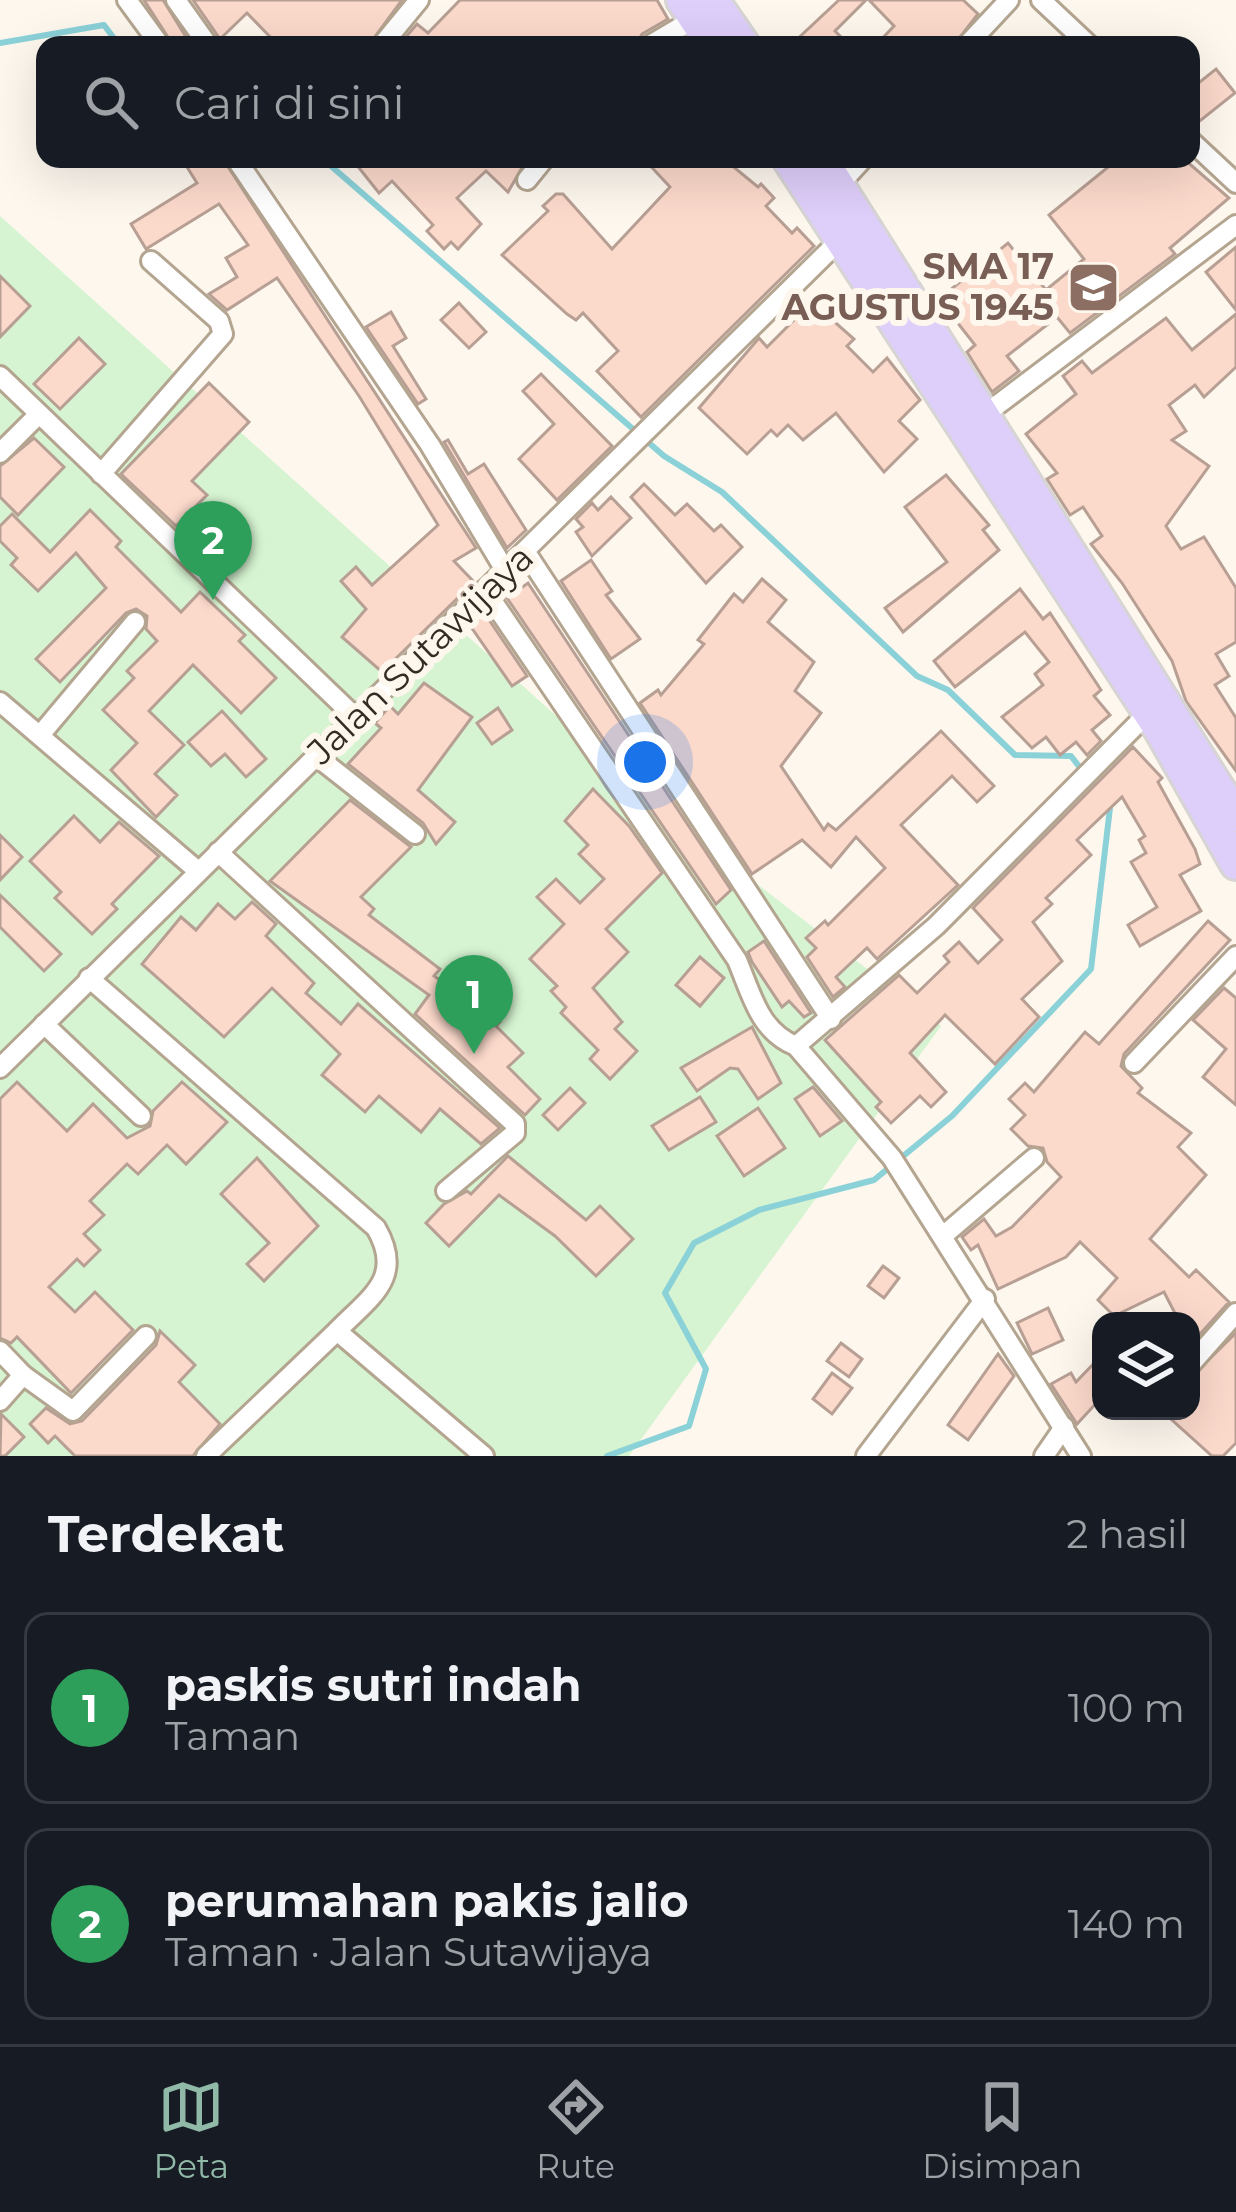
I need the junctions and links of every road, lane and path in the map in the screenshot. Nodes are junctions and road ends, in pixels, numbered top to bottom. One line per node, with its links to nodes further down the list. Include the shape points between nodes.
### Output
1 (127, 0): 7 (street)
2 (176, 0): 8 (street)
3 (419, 0): 9 (street)
4 (1009, 0): 13 (street)
5 (1041, 0): 14 (street)
6 (696, 6): 10 (street); 11 (highway); 12 (highway)
7 (153, 36)
8 (202, 36)
9 (389, 36)
10 (661, 36)
11 (708, 36)
12 (733, 36)
13 (976, 36)
14 (1079, 36)
15 (1200, 149): 21 (street)
16 (242, 168): 31 (street)
17 (537, 168): 20 (street)
18 (794, 168): 23 (highway)
19 (831, 172): 27 (highway)
20 (527, 180)
21 (1236, 183)
22 (1236, 225): 27 (street)
23 (841, 239): 30 (street, Jalan Sutawijaya); 35 (highway)
24 (151, 261): 29 (street, via 219,321 223,334)
25 (0, 376): 26 (street)
26 (39, 414): 28 (street); 29 (street)
27 (984, 415): 40 (highway)
28 (0, 453)
29 (101, 474): 36 (street)
30 (525, 551): 31 (street, Jalan Sutawijaya); 47 (street)
31 (505, 570): 32 (street, Jalan Sutawijaya)
32 (485, 590): 36 (street, Jalan Sutawijaya); 49 (street, via 737,960 763,1020)
33 (135, 622): 38 (street)
34 (7, 708): 37 (street); 38 (street)
35 (1149, 712): 43 (highway); 47 (street, via 936,926)
36 (355, 717): 39 (street, Jalan Sutawijaya)
37 (0, 731)
38 (41, 734): 44 (street)
39 (316, 756): 41 (street); 42 (street, Jalan Sutawijaya)
40 (1236, 816)
41 (415, 834)
42 (218, 852): 44 (street, Jalan Sutawijaya); 54 (street, via 514,1124 515,1133)
43 (1236, 863)
44 (198, 871): 46 (street, Jalan Sutawijaya)
45 (1236, 956): 50 (street)
46 (89, 978): 48 (street, Jalan Sutawijaya); 58 (street, via 376,1228 390,1256 387,1271)
47 (831, 1018): 49 (street)
48 (44, 1024): 51 (street, Jalan Sutawijaya); 52 (street)
49 (796, 1046): 55 (street, via 892,1158)
50 (1134, 1063)
51 (0, 1068)
52 (142, 1116)
53 (1034, 1158): 55 (street)
54 (446, 1191)
55 (944, 1235): 56 (street)
56 (985, 1299): 64 (street); 67 (street)
57 (1236, 1312): 61 (street)
58 (337, 1331): 65 (street); 66 (street)
59 (146, 1336): 62 (street, via 74,1412)
60 (0, 1351): 62 (street)
61 (1200, 1354)
62 (23, 1375): 63 (street)
63 (0, 1401)
64 (1064, 1427): 68 (street); 69 (street)
65 (206, 1456)
66 (484, 1456)
67 (866, 1456)
68 (1044, 1456)
69 (1081, 1456)

